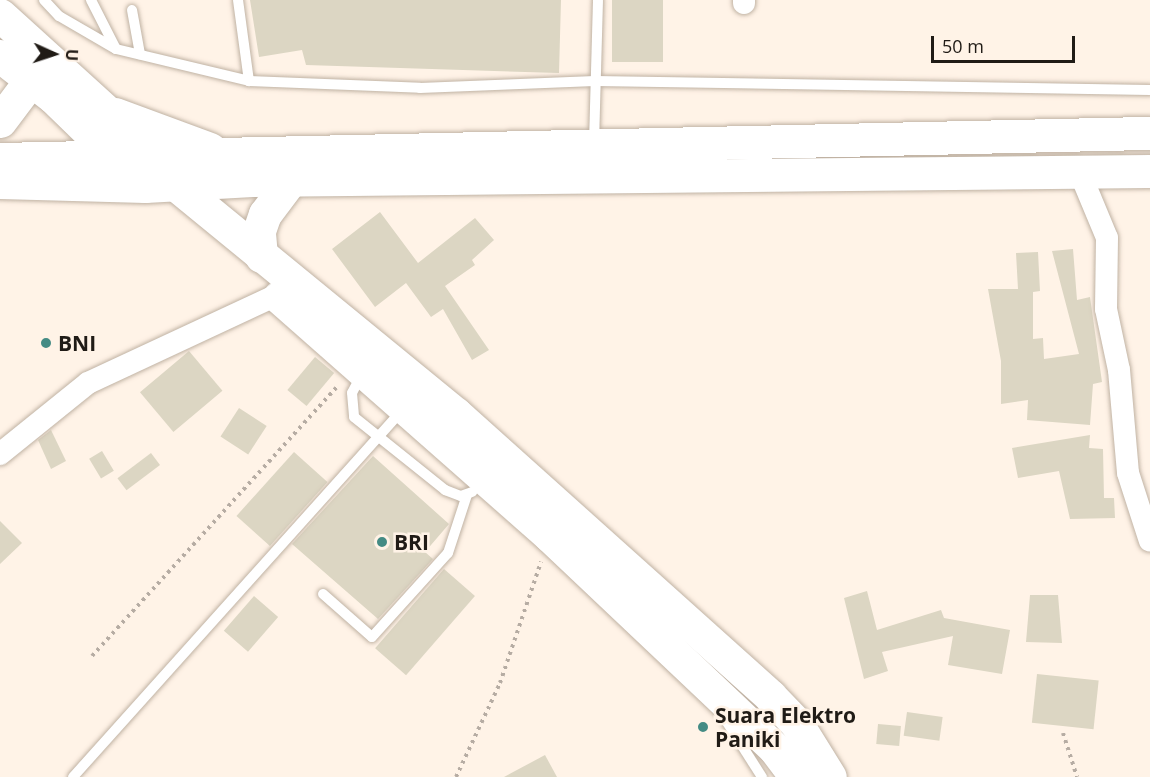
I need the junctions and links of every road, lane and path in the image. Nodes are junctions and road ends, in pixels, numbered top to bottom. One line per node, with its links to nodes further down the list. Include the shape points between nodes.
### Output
1 (44, 0): 7 (lane, via 59,16)
2 (91, 0): 7 (lane)
3 (238, 0): 11 (lane)
4 (598, 0): 12 (lane)
5 (132, 10): 8 (lane)
6 (0, 15): 14 (highway)
7 (116, 49): 8 (lane)
8 (140, 54): 11 (lane)
9 (0, 57): 10 (highway)
10 (30, 81): 15 (highway); 18 (highway)
11 (249, 81): 12 (lane, via 420,88)
12 (595, 81): 13 (lane); 17 (lane)
13 (1150, 90)
14 (107, 112): 19 (highway); 23 (highway)
15 (0, 121)
16 (1150, 133): 17 (highway)
17 (594, 143): 19 (highway)
18 (111, 153): 20 (highway); 23 (highway)
19 (230, 156): 23 (highway)
20 (0, 159)
21 (1150, 171): 22 (highway)
22 (1080, 173): 25 (highway, via 873,171); 34 (street, via 1107,238 1106,309 1119,370 1128,474)
23 (157, 175): 24 (highway); 25 (highway); 26 (highway); 27 (highway)
24 (0, 182)
25 (288, 183): 26 (highway, via 265,214 259,231)
26 (261, 256): 43 (highway, via 456,414 762,688 797,724)
27 (277, 295): 28 (highway); 31 (street, via 88,383)
28 (359, 370): 29 (highway); 30 (lane, via 352,393 352,411); 36 (path)
29 (403, 409): 30 (lane); 32 (highway)
30 (378, 436): 32 (lane, via 445,490); 39 (lane)
31 (0, 454)
32 (475, 487): 33 (highway); 35 (lane, via 448,553 372,637)
33 (549, 535): 40 (path, via 501,683); 42 (highway, via 775,749)
34 (1150, 541)
35 (323, 594)
36 (92, 656)
37 (722, 715): 41 (lane)
38 (1063, 733): 44 (path)
39 (73, 777)
40 (456, 777)
41 (762, 777)
42 (796, 777)
43 (830, 777)
44 (1077, 777)

